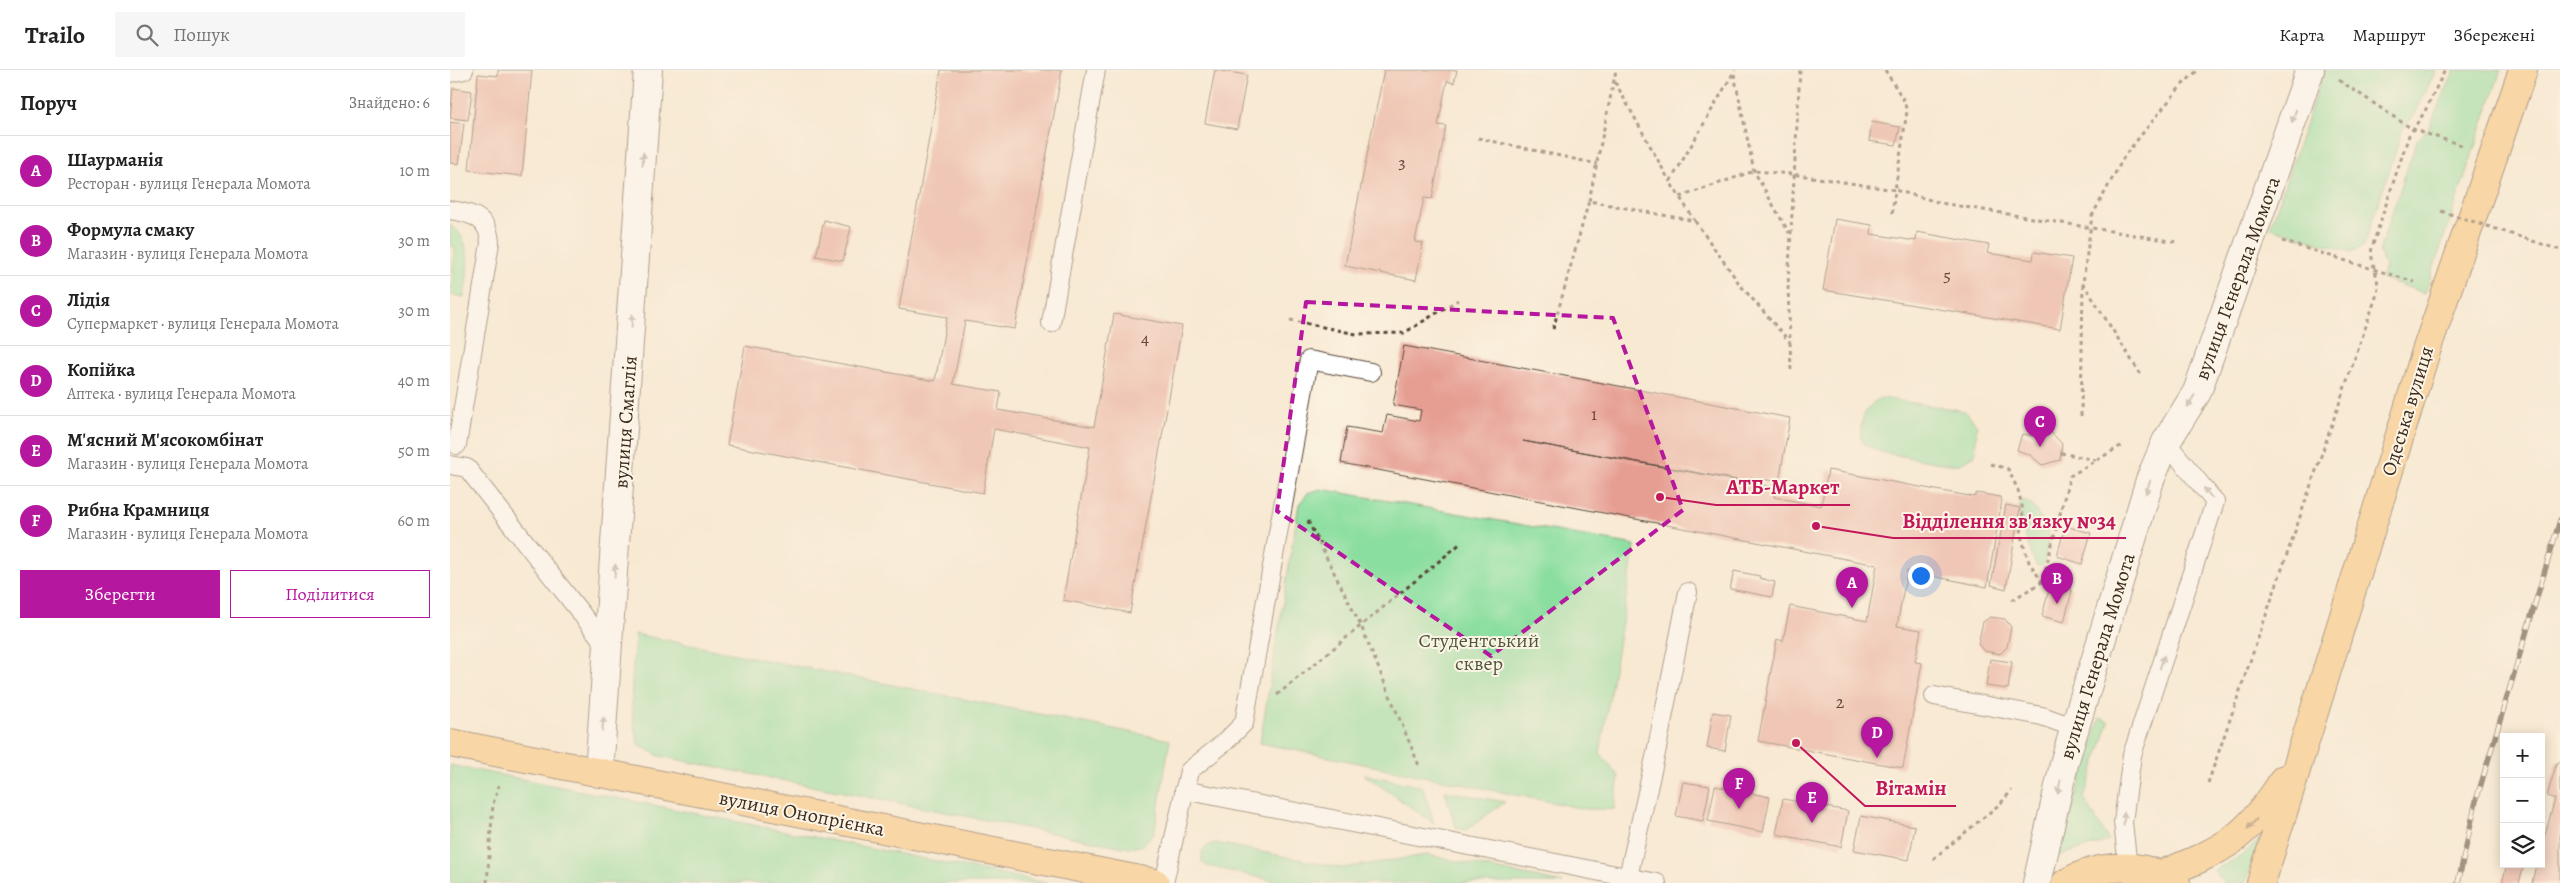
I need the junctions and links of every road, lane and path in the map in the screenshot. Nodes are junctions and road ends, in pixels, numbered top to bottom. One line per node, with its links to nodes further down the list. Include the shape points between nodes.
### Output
1 (464, 70): 12 (lane)
2 (648, 70): 60 (street, вулиця Смаглія, one-way to 2)
3 (1096, 70): 40 (lane)
4 (1616, 70): 13 (path)
5 (1800, 70): 19 (path)
6 (1885, 70): 21 (path, via 1904,99 1907,111)
7 (2198, 70): 30 (path, via 2125,155 2104,190 2092,216)
8 (2446, 70): 14 (path)
9 (2523, 70): 66 (main road, Одеська вулиця, via 2426,351)
10 (1734, 72): 18 (path); 20 (path)
11 (2321, 72): 14 (path); 48 (street, вулиця Генерала Момота, one-way to 48, via 2196,392)
12 (450, 73)
13 (1614, 81): 17 (path); 20 (path)
14 (2412, 129): 16 (path, via 2461,145); 35 (path, via 2370,252)
15 (1478, 138): 17 (path)
16 (2458, 154)
17 (1597, 164): 23 (path)
18 (1754, 171): 19 (path); 22 (path); 31 (path)
19 (1792, 174): 21 (path); 31 (path)
20 (1670, 182): 22 (path)
21 (1895, 190): 27 (path); 30 (path, via 1941,203)
22 (1680, 197): 29 (path)
23 (1589, 201): 29 (path); 41 (path)
24 (2444, 202): 26 (path)
25 (450, 210): 47 (lane, via 478,216 485,223 490,238)
26 (2441, 211): 28 (path); 34 (path, bridge)
27 (1892, 216)
28 (2438, 220)
29 (1695, 221): 42 (path, via 1741,286)
30 (2091, 227): 33 (path); 36 (path)
31 (1790, 234): 42 (path)
32 (2276, 240): 35 (path)
33 (2177, 242)
34 (2560, 250)
35 (2374, 268): 37 (path); 69 (path, via 2377,294)
36 (2082, 283): 45 (path); 46 (path)
37 (2418, 283)
38 (1458, 300): 39 (path, via 1404,333 1356,334)
39 (1290, 320)
40 (1051, 323)
41 (1553, 329)
42 (1790, 342): 43 (path)
43 (1791, 370)
44 (1371, 372): 54 (lane, via 1309,360)
45 (2141, 375)
46 (2081, 416)
47 (453, 438): 53 (lane)
48 (2166, 442): 63 (street, вулиця Генерала Момота, one-way to 63, via 2140,510); 73 (lane, one-way to 48, via 2123,822 2132,755 2215,502)
49 (2124, 444): 51 (path)
50 (2060, 453): 51 (path)
51 (2096, 460): 56 (path, via 2070,476)
52 (1991, 464): 56 (path, via 2008,469 2018,490 2023,510 2021,536 2029,562)
53 (459, 466): 60 (lane)
54 (1287, 481): 59 (path); 62 (lane)
55 (1461, 543): 59 (path)
56 (2042, 582): 58 (path)
57 (1688, 592): 74 (lane)
58 (2012, 600)
59 (1361, 626): 62 (path); 67 (path)
60 (609, 649): 68 (street, вулиця Смаглія, one-way to 60)
61 (1934, 696): 63 (lane, via 2042,716)
62 (1244, 723): 70 (lane, via 1192,768)
63 (2075, 728): 80 (street, вулиця Генерала Момота, one-way to 80)
64 (450, 743): 65 (main road, вулиця Онопрієнка)
65 (509, 754): 68 (main road, вулиця Онопрієнка); 76 (path, via 493,804)
66 (2299, 755): 75 (main road, Одеська вулиця, one-way to 75, via 2255,822 2239,836); 82 (main road, Одеська вулиця)
67 (1420, 768)
68 (599, 773): 77 (main road, вулиця Онопрієнка)
69 (2208, 783)
70 (1184, 790): 74 (lane); 78 (lane)
71 (2012, 790): 72 (path)
72 (1933, 860)
73 (2128, 868): 75 (main road); 81 (main road, via 2093,871)
74 (1628, 877): 79 (lane)
75 (2168, 879)
76 (488, 883)
77 (1155, 883)
78 (1164, 883)
79 (1656, 883)
80 (2037, 883)
81 (2066, 883)
82 (2261, 883)

